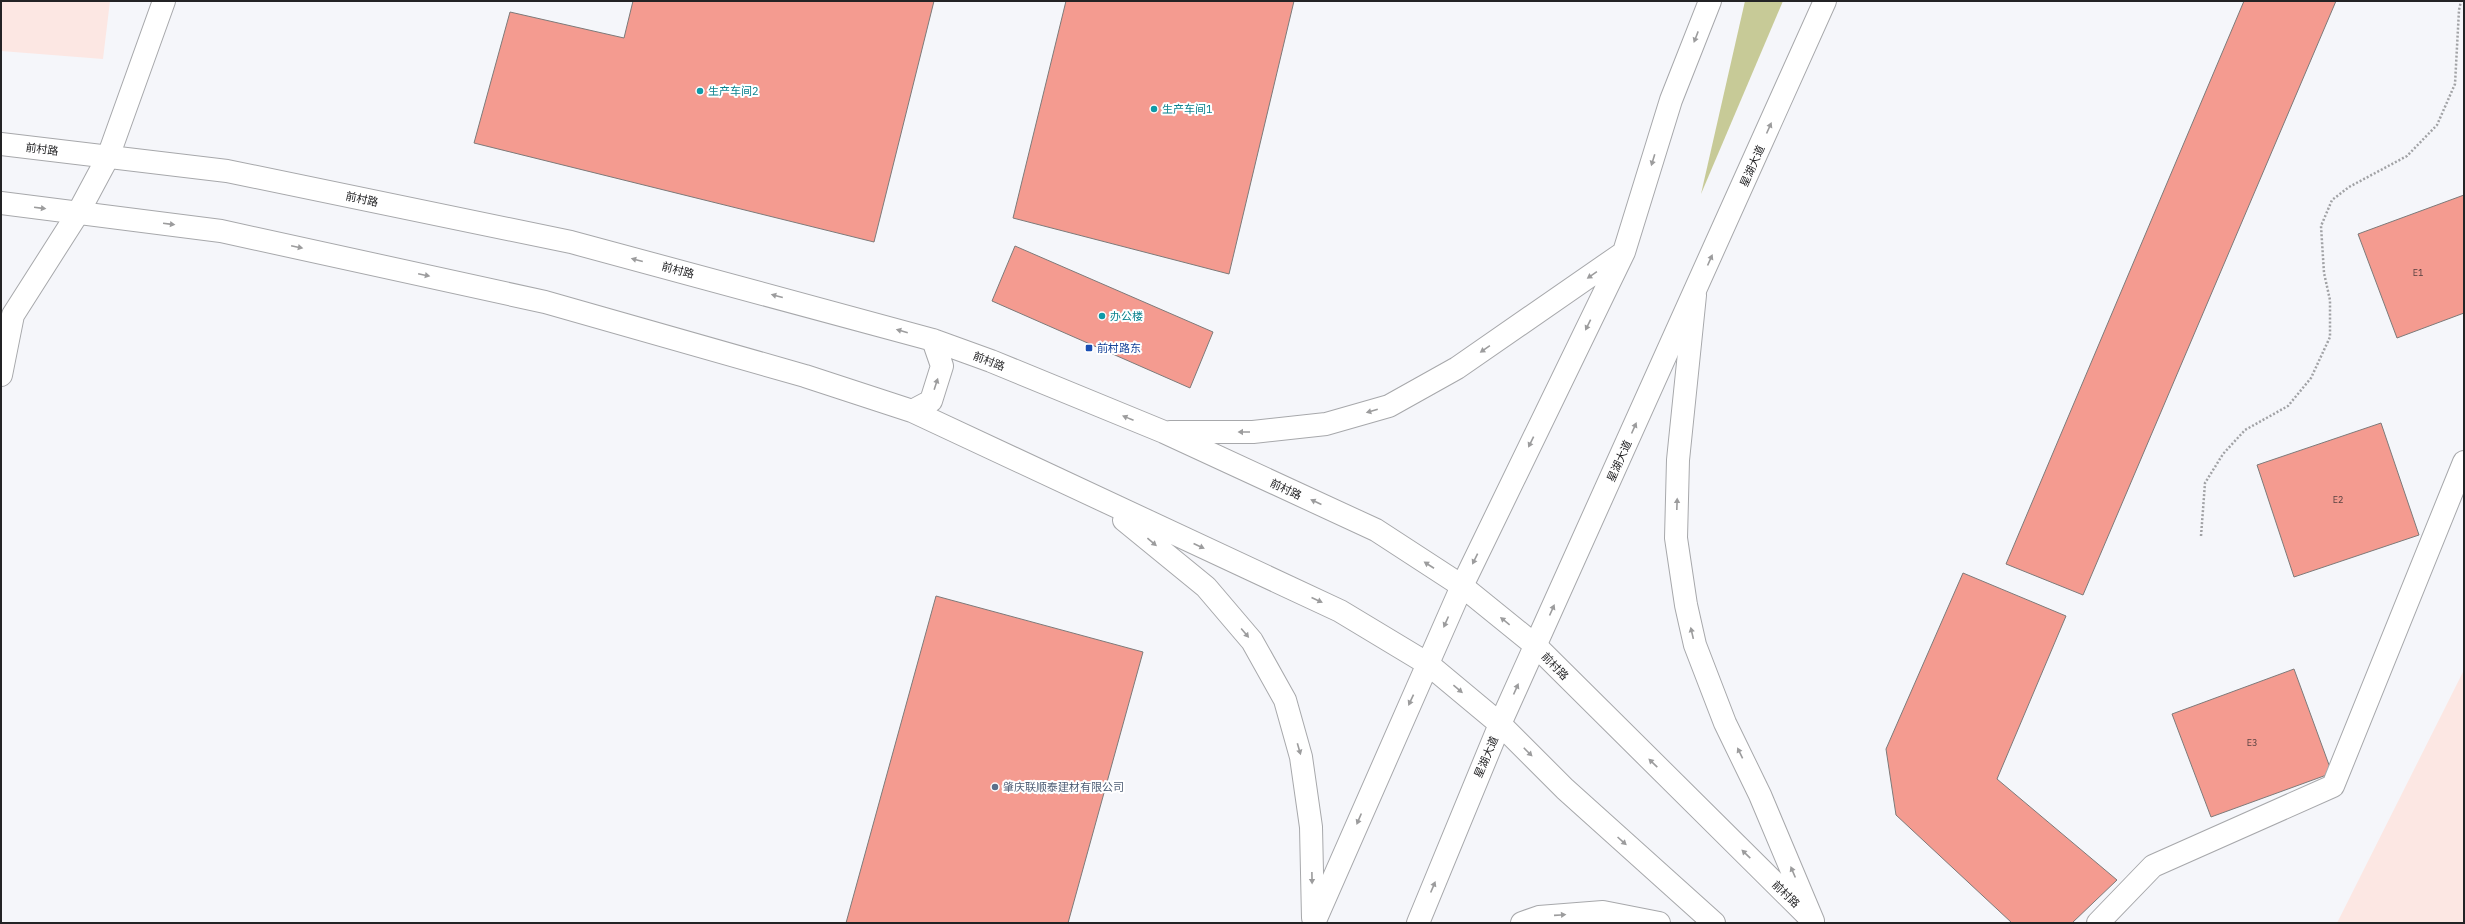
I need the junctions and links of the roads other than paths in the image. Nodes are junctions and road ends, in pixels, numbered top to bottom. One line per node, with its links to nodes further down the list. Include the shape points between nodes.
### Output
1 (164, 1): 5 (main road)
2 (1710, 1): 8 (main road, one-way to 8, via 1672,100)
3 (1825, 1): 9 (main road, 星湖大道, one-way to 3)
4 (1, 144): 5 (main road, 前村路)
5 (108, 157): 7 (main road); 10 (main road, 前村路, one-way to 5, via 571,242 256,176)
6 (1, 203): 7 (main road, one-way to 7)
7 (78, 213): 11 (main road, via 13,315); 12 (main road, one-way to 12, via 221,231 545,302 805,376)
8 (1624, 252): 13 (main road, one-way to 13, via 1457,368 1388,406 1326,424 1253,432); 16 (main road, one-way to 16)
9 (1695, 295): 17 (main road, 星湖大道, one-way to 9); 20 (main road, one-way to 9, via 1760,794 1725,723 1695,645 1686,605 1676,538 1678,460)
10 (933, 340): 12 (main road, one-way to 10, via 931,401 942,366); 13 (main road, 前村路, one-way to 10)
11 (1, 375)
12 (912, 411): 15 (main road)
13 (1164, 432): 16 (main road, 前村路, one-way to 13, via 1376,530)
14 (2464, 462): 26 (main road, via 2334,786 2153,866)
15 (1100, 500): 18 (main road, one-way to 18, via 1340,610); 21 (main road, one-way to 21, via 1206,587 1252,641 1285,700 1301,757 1311,827)
16 (1462, 586): 17 (main road, 前村路, one-way to 16); 18 (main road, one-way to 18)
17 (1536, 646): 19 (main road, 星湖大道, one-way to 17); 20 (main road, 前村路, one-way to 17)
18 (1428, 664): 19 (main road, one-way to 19); 21 (main road, one-way to 21)
19 (1500, 724): 22 (main road, 星湖大道, one-way to 19); 25 (main road, one-way to 25, via 1565,789)
20 (1814, 922)
21 (1314, 923)
22 (1418, 923)
23 (1522, 923): 24 (main road, one-way to 24, via 1539,917 1603,912)
24 (1658, 923)
25 (1714, 923)
26 (2098, 923)

